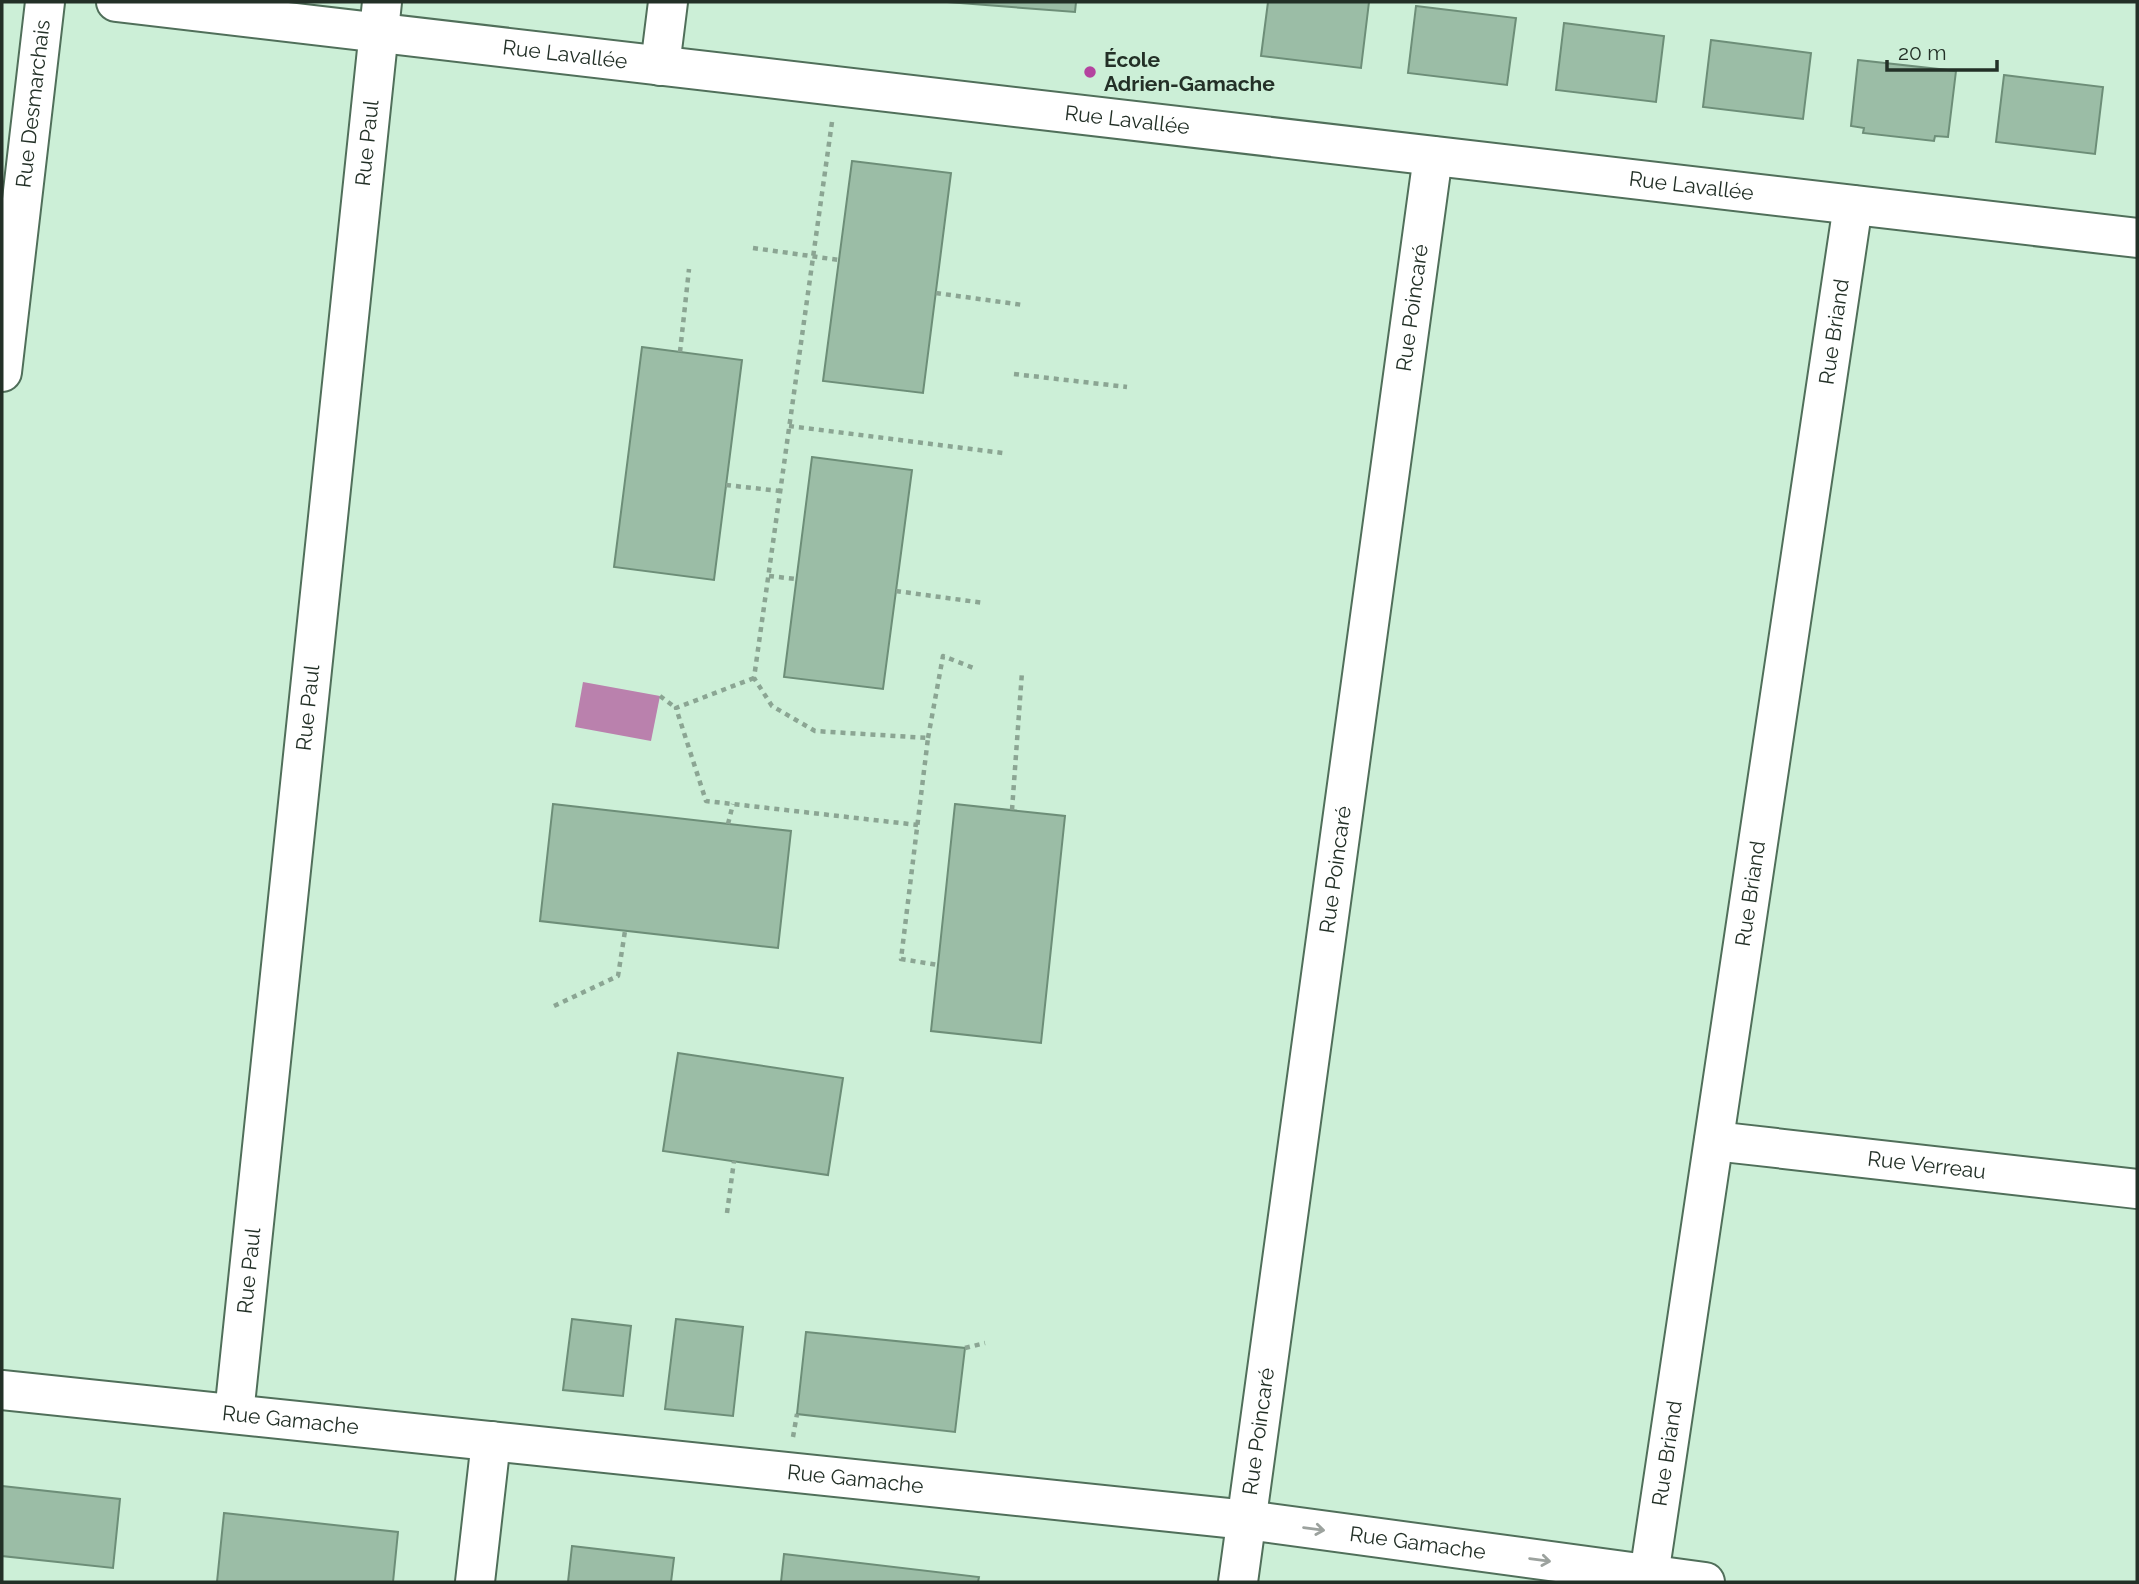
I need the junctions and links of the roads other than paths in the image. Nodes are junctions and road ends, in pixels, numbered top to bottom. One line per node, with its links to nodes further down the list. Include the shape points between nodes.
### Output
1 (45, 2): 9 (street, Rue Desmarchais)
2 (116, 2): 4 (street, Rue Lavallée)
3 (668, 2): 5 (street)
4 (380, 17): 5 (street, Rue Lavallée); 13 (street, Rue Paul)
5 (660, 66): 6 (street, Rue Lavallée)
6 (1433, 156): 7 (street, Rue Lavallée); 15 (street, Rue Poincaré)
7 (1853, 205): 8 (street, Rue Lavallée); 10 (street, Rue Briand)
8 (2137, 238)
9 (2, 372)
10 (1714, 1142): 11 (street, Rue Verreau); 16 (street, Rue Briand)
11 (2137, 1189)
12 (2, 1390): 13 (street, Rue Gamache)
13 (234, 1414): 14 (street, Rue Gamache)
14 (491, 1441): 15 (street, Rue Gamache); 17 (street)
15 (1247, 1520): 16 (street, Rue Gamache, one-way to 16); 18 (street, Rue Poincaré)
16 (1648, 1579): 19 (street, Rue Gamache)
17 (475, 1582)
18 (1238, 1582)
19 (1705, 1582)

